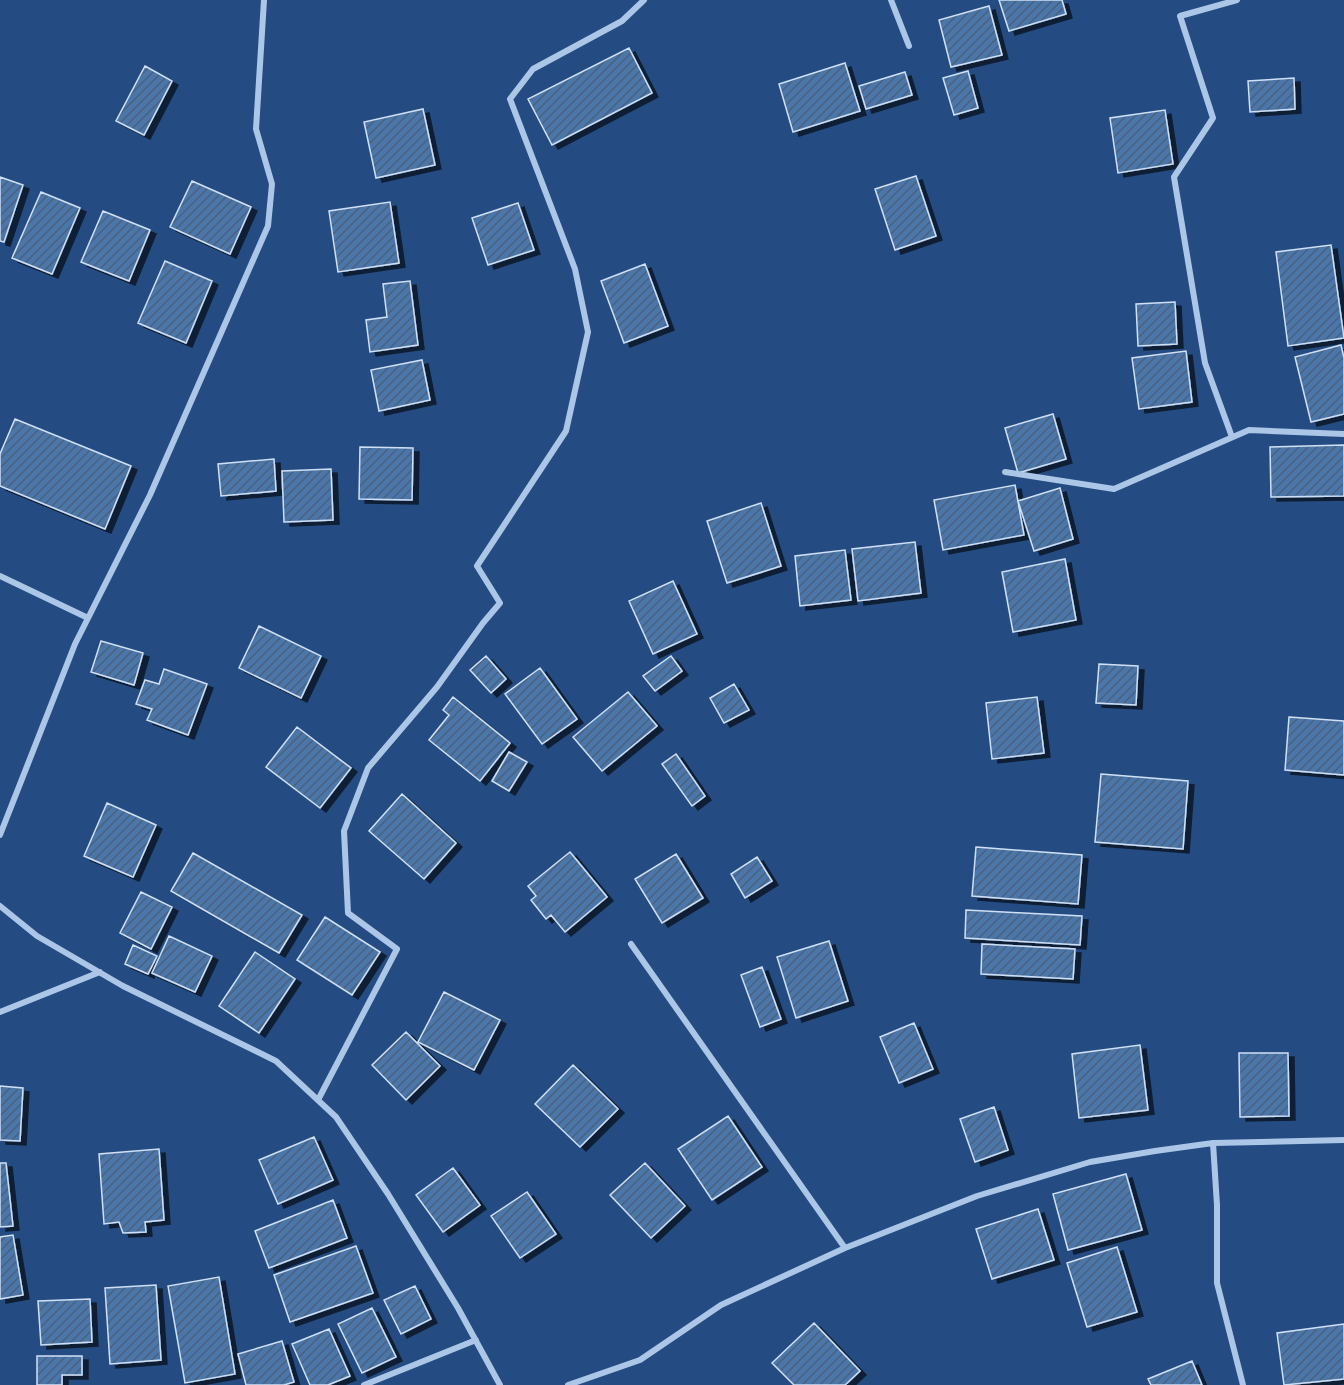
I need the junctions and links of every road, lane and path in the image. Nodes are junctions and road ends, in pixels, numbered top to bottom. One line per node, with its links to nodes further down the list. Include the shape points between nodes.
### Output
1 (264, 0): 10 (street, via 256,129 272,184 268,226 150,495)
2 (644, 0): 16 (street, via 622,21 533,69 510,99 575,269 588,332 566,432 477,566 500,603 437,687 368,768 344,831 348,913 397,949)
3 (891, 0): 5 (street)
4 (1237, 0): 7 (street, via 1180,16 1213,118 1174,177 1204,363)
5 (909, 46)
6 (1344, 434): 7 (street, via 1249,430)
7 (1232, 437): 8 (street, via 1114,489)
8 (1005, 472)
9 (0, 576): 10 (street)
10 (88, 618): 11 (street)
11 (0, 835)
12 (0, 906): 14 (street, via 37,936)
13 (631, 944): 19 (street)
14 (100, 972): 15 (street); 16 (street, via 276,1061)
15 (0, 1012)
16 (318, 1100): 20 (street, via 336,1117 388,1194)
17 (1344, 1140): 18 (street)
18 (1213, 1143): 19 (street, via 1090,1162 977,1196); 24 (street, via 1217,1283)
19 (845, 1248): 23 (street, via 722,1305 639,1360)
20 (476, 1340): 21 (street); 22 (street)
21 (364, 1385)
22 (500, 1385)
23 (568, 1385)
24 (1243, 1385)

